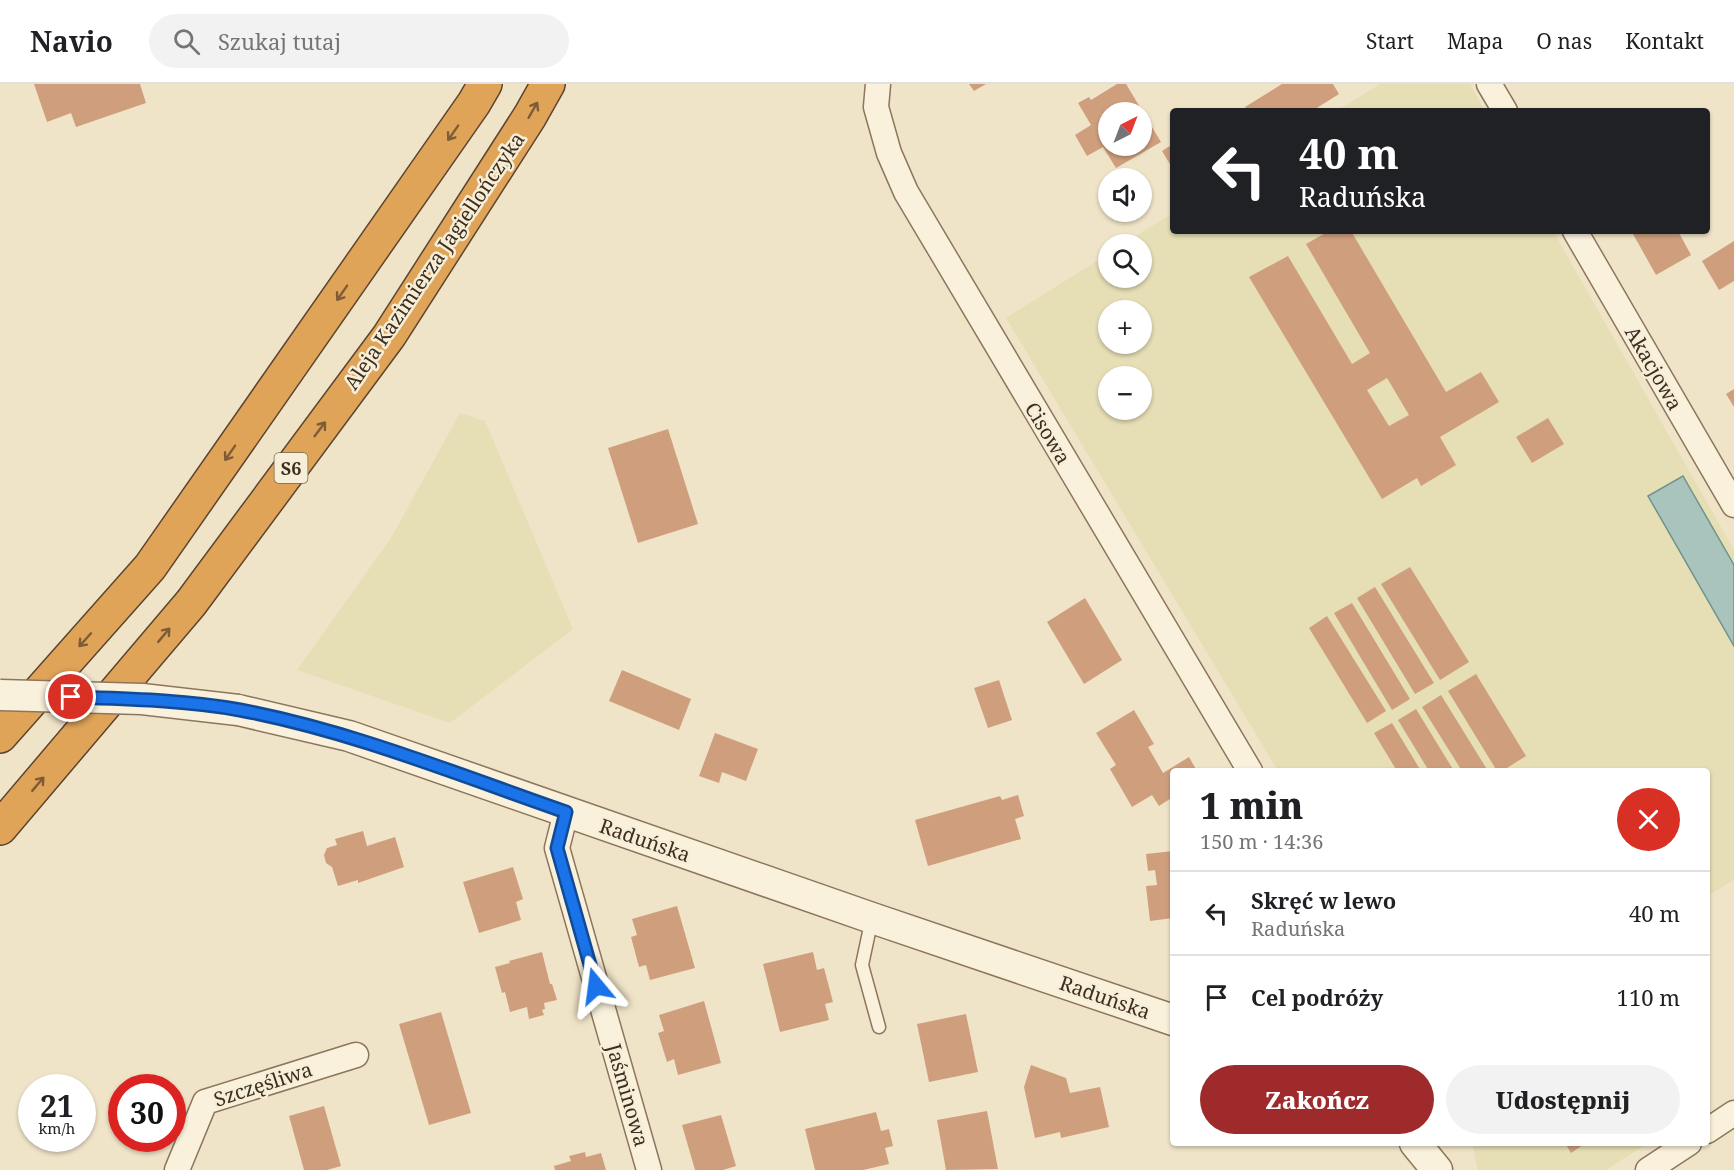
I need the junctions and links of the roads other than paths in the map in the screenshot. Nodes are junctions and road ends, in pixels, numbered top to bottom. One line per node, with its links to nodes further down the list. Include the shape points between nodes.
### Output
1 (484, 84): 9 (highway, one-way to 9, via 150,567)
2 (548, 84): 12 (highway, Aleja Kazimierza Jagiellończyka / S6, one-way to 2, via 191,603 389,336)
3 (878, 84): 10 (street, Cisowa, via 876,107 889,153 906,192)
4 (1489, 84): 5 (street)
5 (1503, 108)
6 (1577, 234): 7 (street, Akacjowa)
7 (1734, 505)
8 (0, 695): 11 (street, Raduńska, bridge, via 142,699 238,710 349,736)
9 (0, 736)
10 (1248, 768)
11 (566, 812): 13 (street, Raduńska); 22 (street, Jaśminowa, via 557,848)
12 (0, 828)
13 (872, 918): 14 (street, Raduńska); 15 (lane, via 862,965)
14 (1170, 1019)
15 (879, 1027)
16 (356, 1055): 21 (street, Szczęśliwa, via 205,1101)
17 (1734, 1113): 18 (street)
18 (1710, 1129)
19 (1417, 1146): 23 (street)
20 (1684, 1146): 24 (street)
21 (177, 1170)
22 (649, 1170)
23 (1437, 1170)
24 (1648, 1170)

